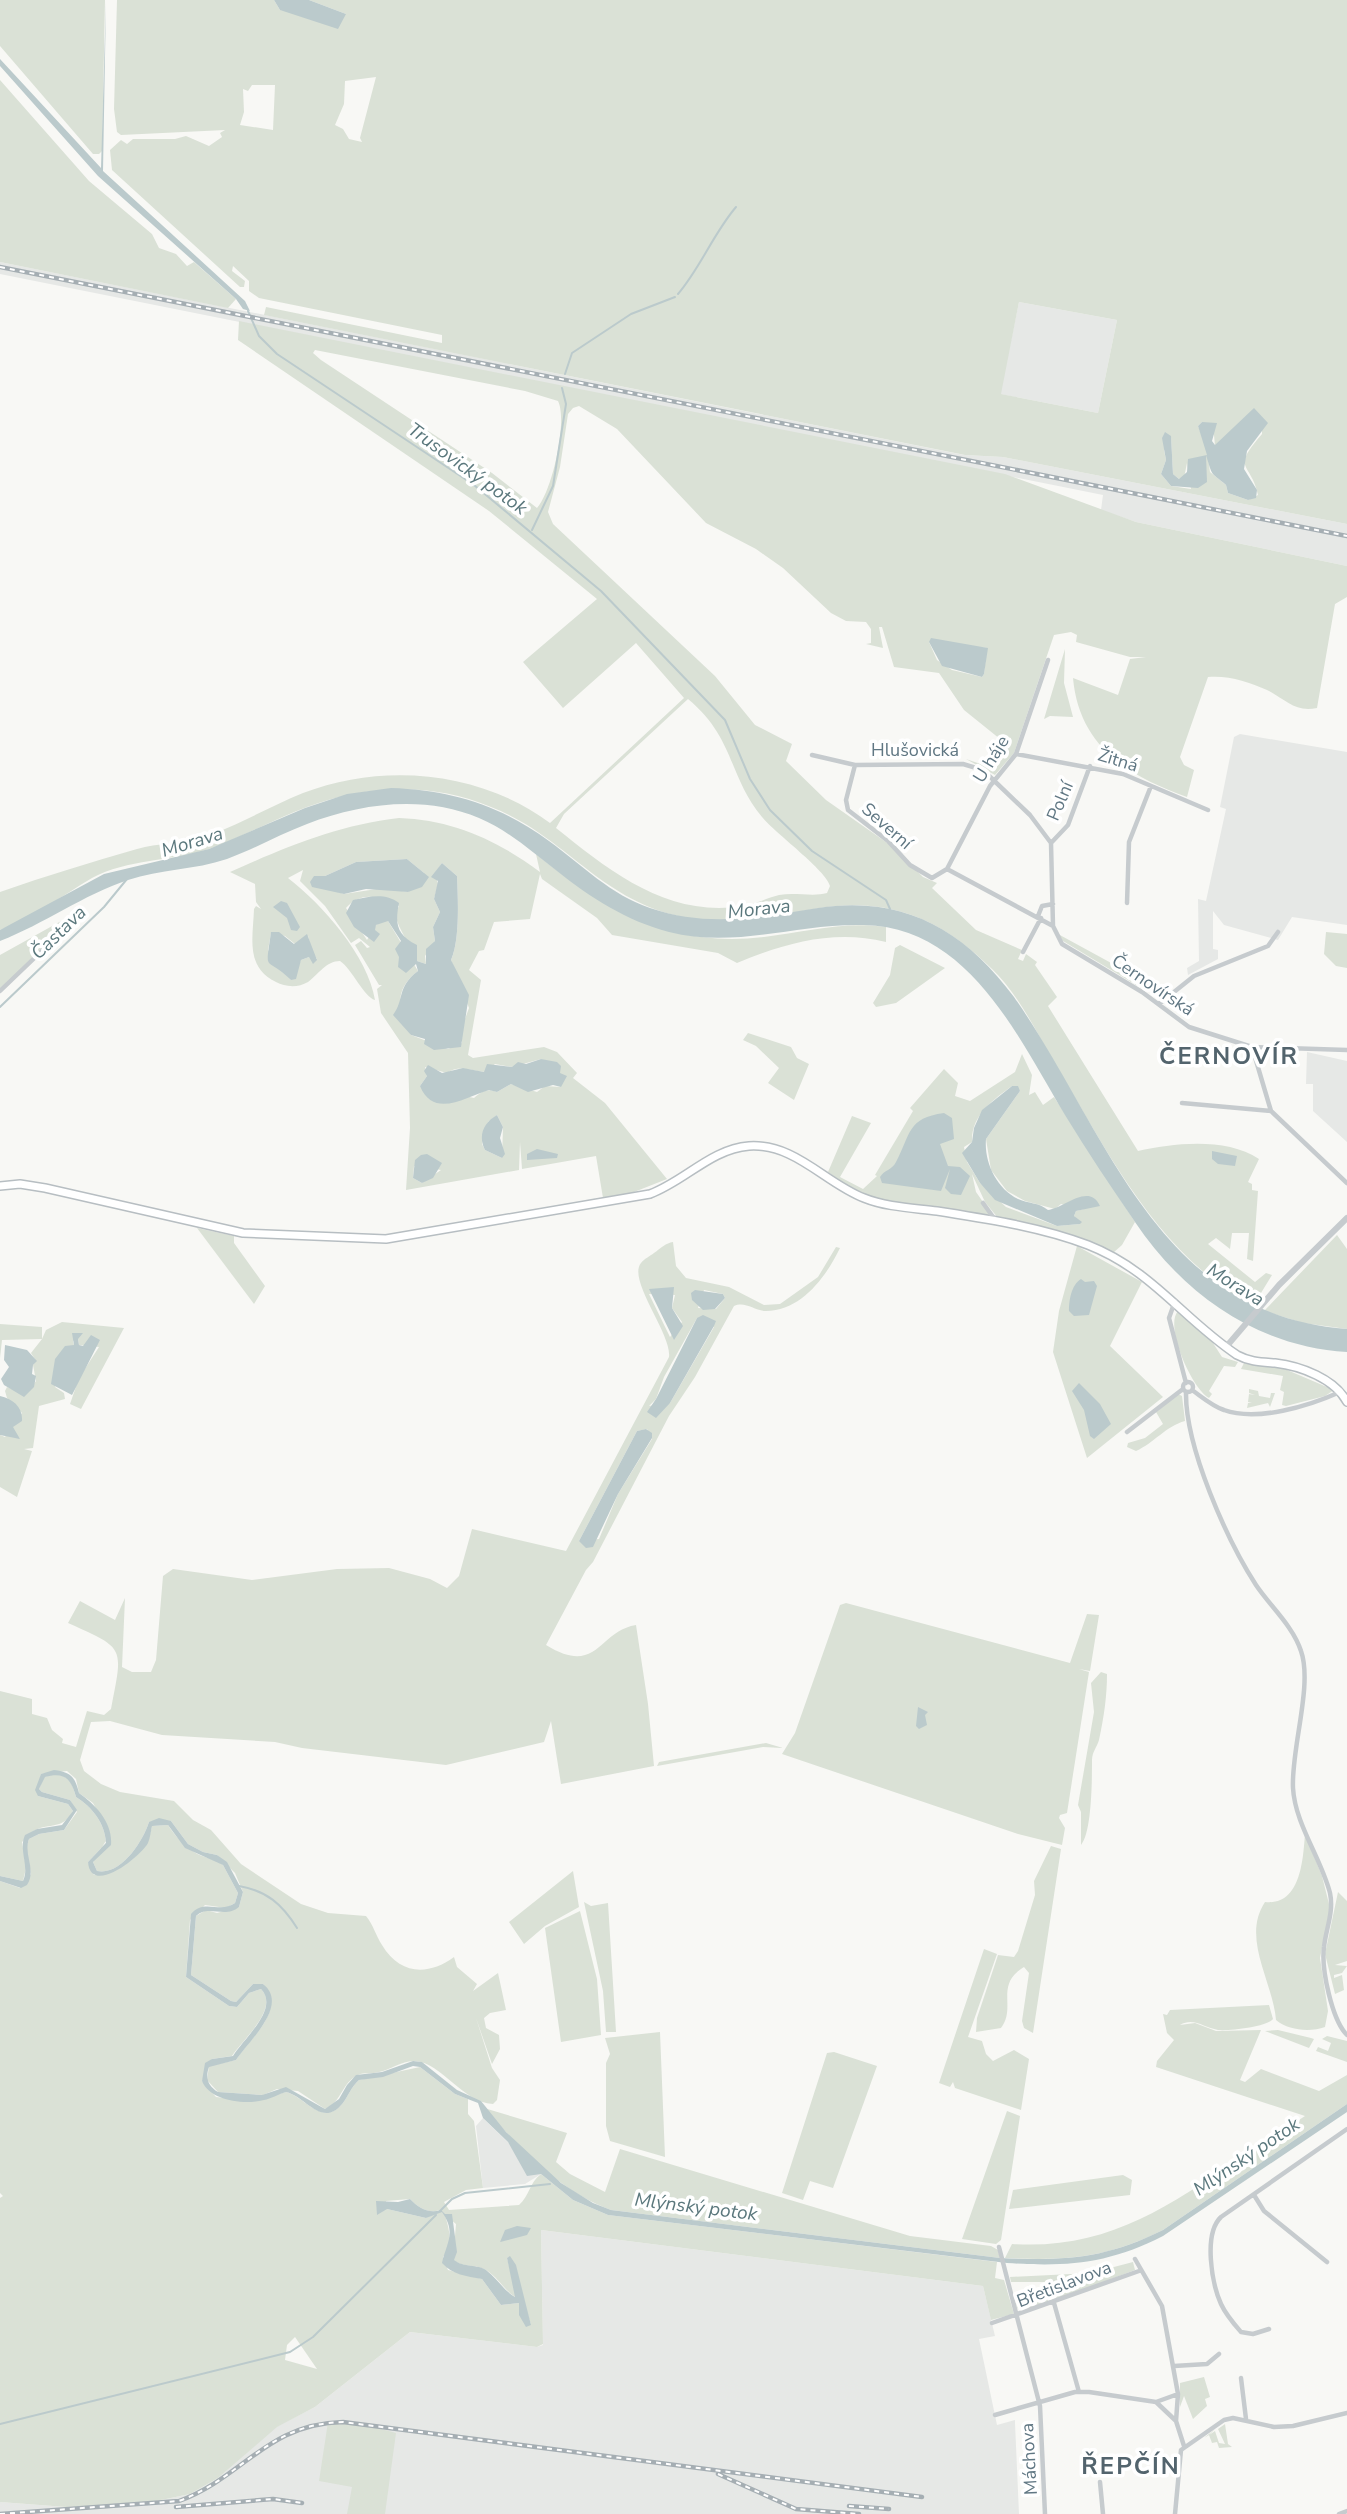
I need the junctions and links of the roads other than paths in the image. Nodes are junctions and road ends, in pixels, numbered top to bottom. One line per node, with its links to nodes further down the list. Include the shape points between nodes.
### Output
1 (1048, 660): 2 (street, U háje)
2 (1016, 754): 5 (street, Žitná); 6 (street, U háje)
3 (812, 755): 4 (street, Hlušovická)
4 (855, 765): 6 (street, Hlušovická, via 963,764); 10 (street, Severní, via 846,800 848,810 927,877)
5 (1090, 766): 7 (street, Žitná); 9 (street, Polní, via 1068,825)
6 (996, 779): 9 (street, Hlušovická); 10 (street, U háje)
7 (1151, 786): 8 (street, Žitná); 11 (street, via 1131,831)
8 (1208, 810)
9 (1051, 843): 12 (street)
10 (947, 869): 13 (street, Černovírská)
11 (1127, 902)
12 (1053, 904): 13 (street, via 1042,906); 15 (street)
13 (1040, 917): 15 (street, Černovírská); 17 (street)
14 (72, 922): 18 (street)
15 (1053, 926): 19 (street, Černovírská, via 1062,944)
16 (1278, 932): 19 (street, via 1268,946 1194,976)
17 (1023, 951)
18 (0, 991)
19 (1159, 1004): 20 (street, Černovírská, via 1189,1027)
20 (1252, 1047): 21 (street, Černovírská); 23 (street)
21 (1347, 1050)
22 (1182, 1103): 23 (street)
23 (1271, 1111): 24 (street)
24 (1347, 1183)
25 (0, 1186): 28 (main road, via 45,1188 259,1235 398,1238 650,1194 721,1153 753,1146 794,1157 867,1200)
26 (983, 1203): 28 (street)
27 (1347, 1218): 30 (street)
28 (997, 1221): 29 (main road, via 1087,1244 1153,1279)
29 (1175, 1300): 30 (main road); 31 (street, via 1169,1318)
30 (1226, 1347): 33 (main road, via 1249,1360 1324,1379)
31 (1186, 1383): 32 (street); 32 (street, via 1192,1384)
32 (1187, 1390): 33 (street, via 1230,1412 1278,1410); 35 (street); 36 (street, via 1200,1457 1226,1532 1302,1654 1293,1790 1331,1896 1323,1959 1335,2016)
33 (1341, 1391): 34 (main road)
34 (1347, 1402)
35 (1127, 1432)
36 (1347, 2035)
37 (1347, 2129): 38 (street)
38 (1254, 2195): 41 (street, via 1264,2211); 46 (street, via 1214,2225 1215,2283 1222,2305 1241,2332)
39 (1000, 2250): 44 (street, Máchova)
40 (1135, 2259): 42 (street)
41 (1327, 2262)
42 (1139, 2271): 43 (street, Břetislavova); 48 (street, Břetislavova, via 1162,2306)
43 (1054, 2302): 44 (street, Břetislavova); 50 (street)
44 (1017, 2316): 45 (street, Břetislavova); 53 (street, Máchova)
45 (992, 2323)
46 (1269, 2329)
47 (1219, 2354): 48 (street, via 1207,2364)
48 (1174, 2366): 51 (street, Břetislavova)
49 (1241, 2378): 56 (street)
50 (1079, 2392): 52 (street); 53 (street)
51 (1178, 2394): 52 (street); 57 (street, Břetislavova)
52 (1156, 2402): 57 (street)
53 (1039, 2403): 55 (street); 61 (street, Máchova)
54 (1347, 2413): 56 (street, via 1293,2426 1273,2427)
55 (995, 2415)
56 (1246, 2419): 58 (street, via 1224,2420)
57 (1176, 2421): 58 (street)
58 (1184, 2446): 63 (street)
59 (1100, 2482): 62 (street)
60 (1347, 2511): 64 (street)
61 (1045, 2514)
62 (1103, 2514)
63 (1175, 2514)
64 (1339, 2514)

